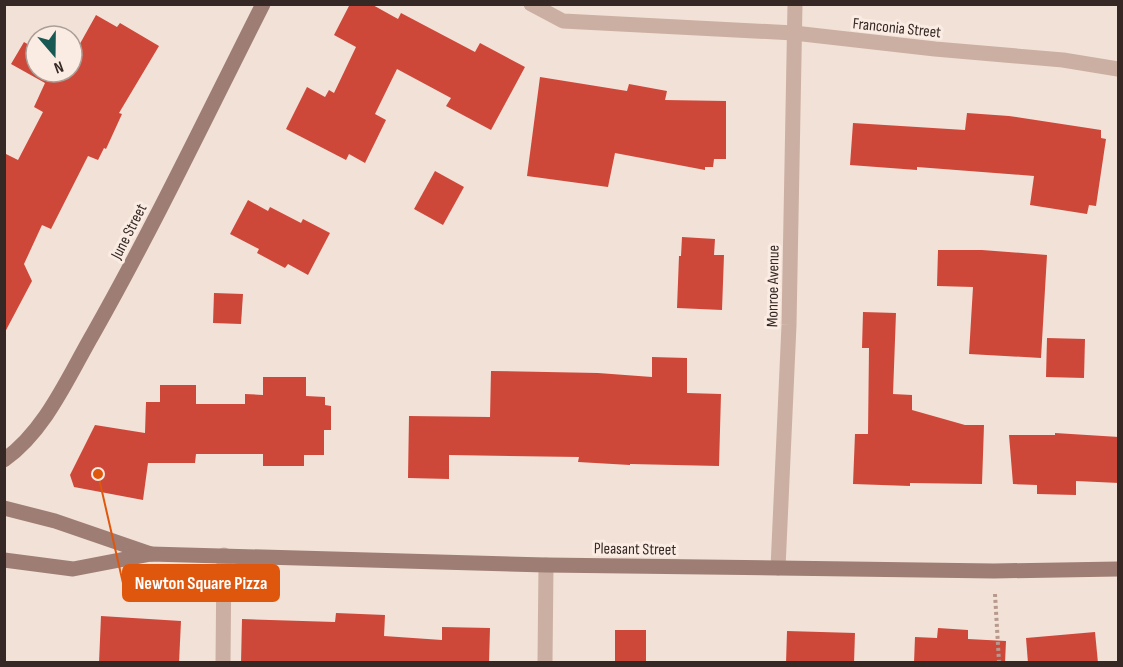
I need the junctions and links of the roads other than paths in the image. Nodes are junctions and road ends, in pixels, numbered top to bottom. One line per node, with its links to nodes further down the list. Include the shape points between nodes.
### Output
1 (263, 4): 6 (main road, June Street, via 130,267 50,410)
2 (531, 4): 4 (street, Franconia Street, via 563,21)
3 (795, 4): 4 (street, Monroe Avenue)
4 (794, 33): 5 (street, Franconia Street); 12 (street, Monroe Avenue, via 789,325)
5 (1119, 69)
6 (4, 460)
7 (4, 508): 8 (main road, Pleasant Street)
8 (151, 554): 9 (main road, Pleasant Street); 10 (main road, Pleasant Street, via 74,569)
9 (224, 555): 11 (main road, Pleasant Street); 14 (street)
10 (4, 560)
11 (546, 565): 12 (main road, Pleasant Street); 15 (street)
12 (778, 568): 13 (main road, Pleasant Street)
13 (1119, 569)
14 (222, 663)
15 (545, 663)

